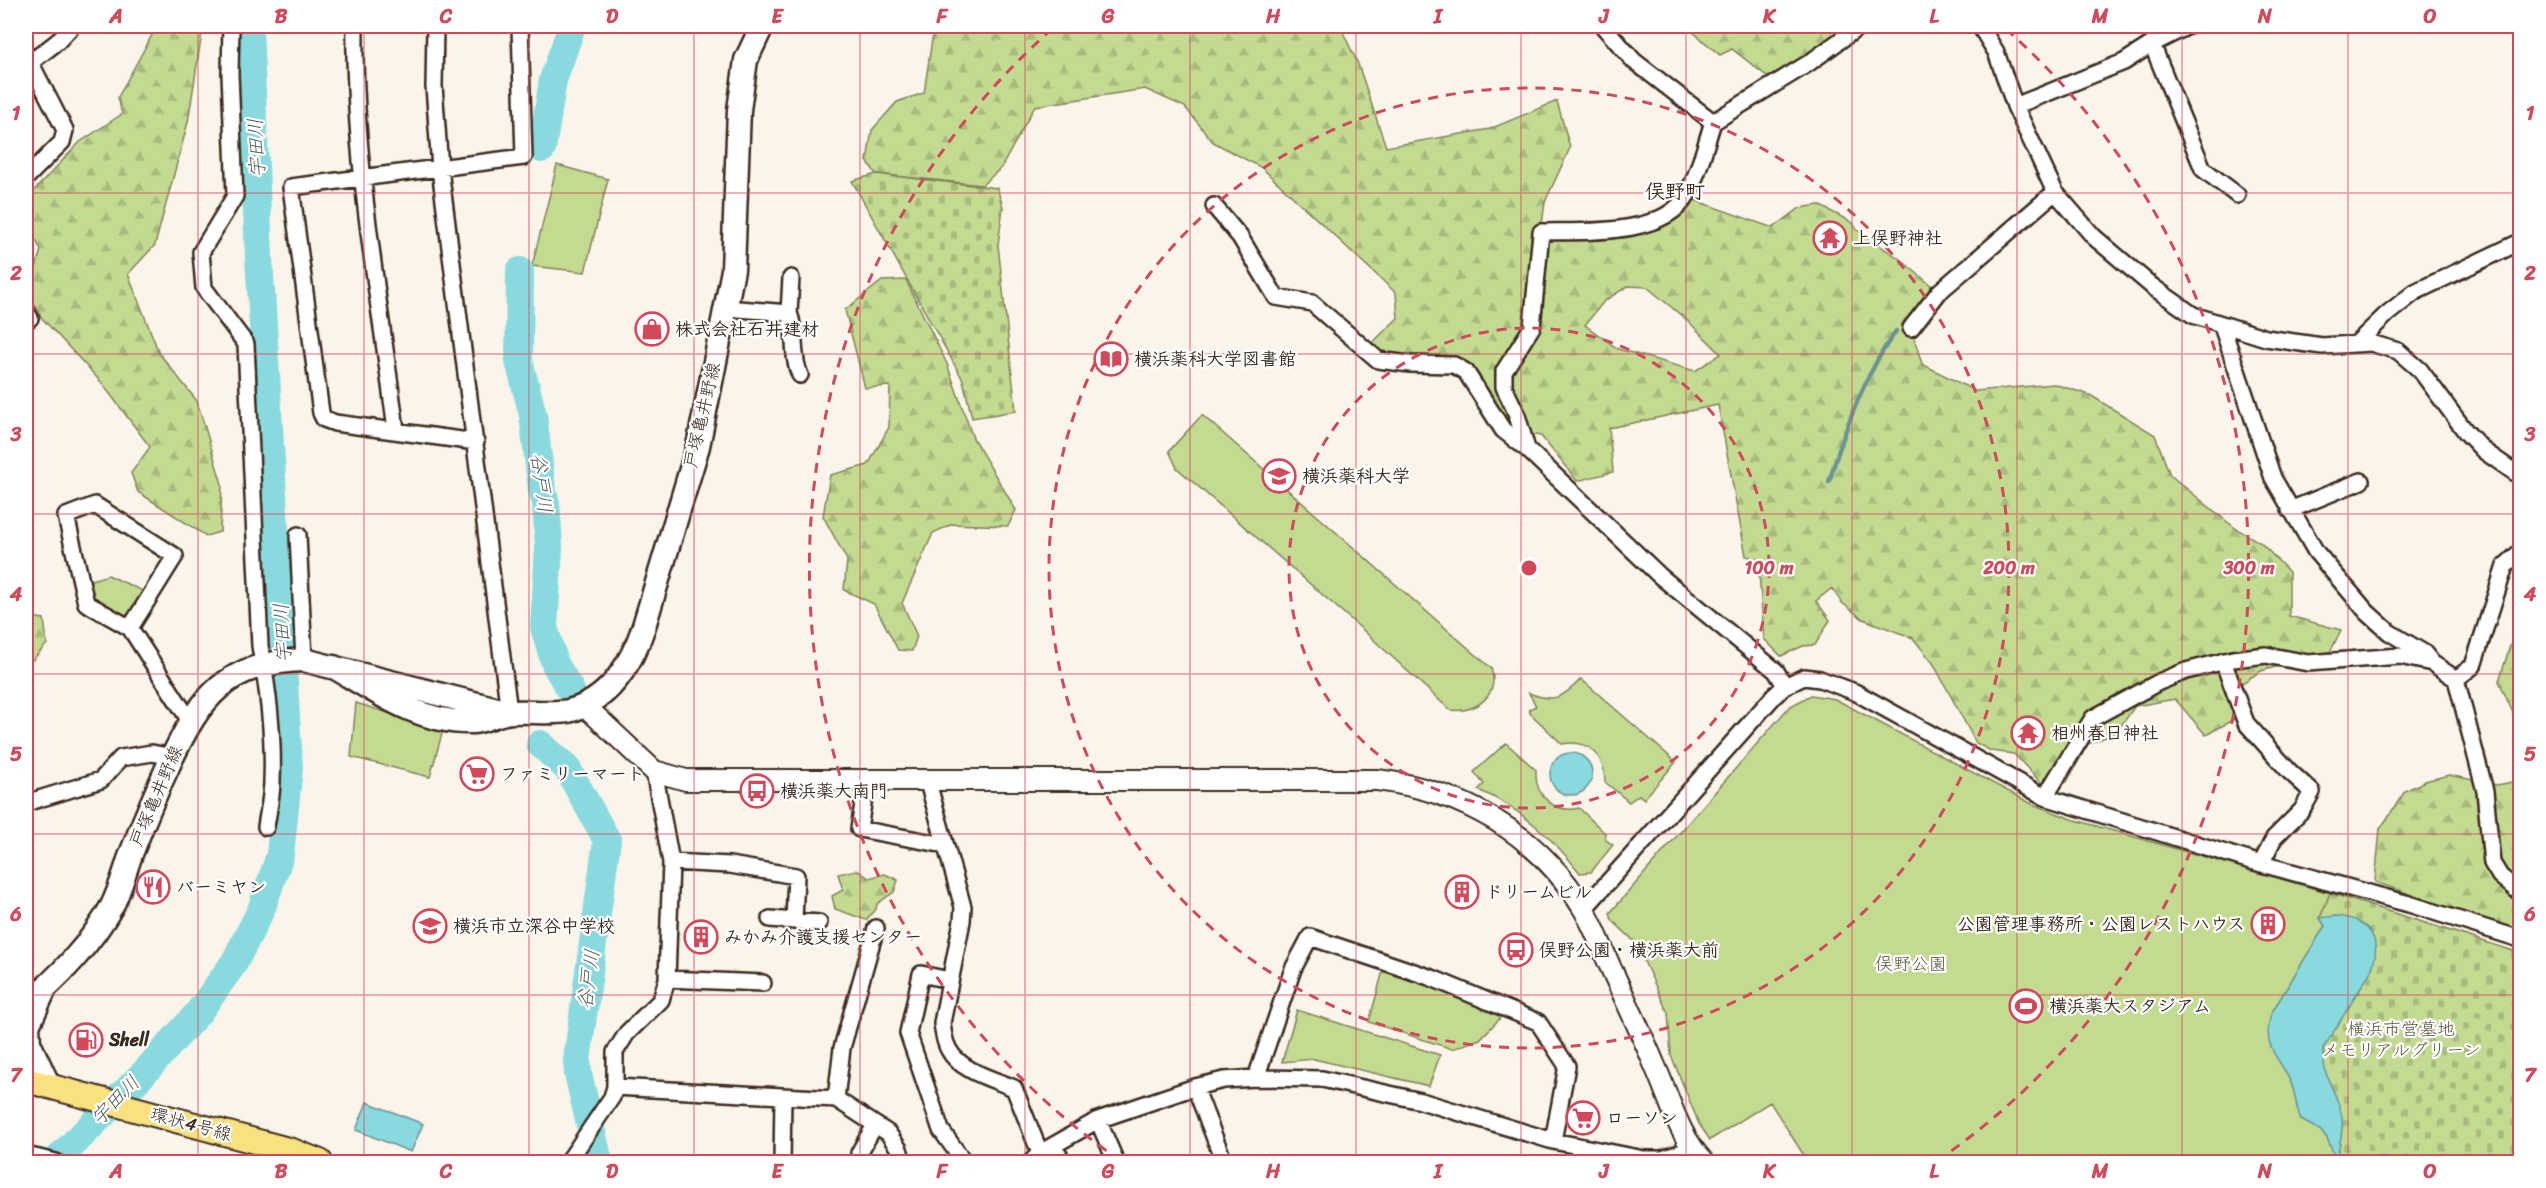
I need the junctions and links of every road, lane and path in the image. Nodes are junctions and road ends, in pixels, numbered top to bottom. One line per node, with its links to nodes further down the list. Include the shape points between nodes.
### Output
1 (72, 26): 12 (street, via 57,42)
2 (231, 26): 42 (street, via 236,196 201,252 204,288 246,344 255,578)
3 (355, 26): 17 (street)
4 (435, 26): 15 (street, via 434,86)
5 (520, 26): 15 (street, via 524,157)
6 (762, 26): 23 (main road, 戸塚亀井野線, via 746,60 739,110 733,270)
7 (1603, 26): 14 (street, via 1634,61)
8 (1860, 26): 14 (street, via 1809,63)
9 (1980, 26): 13 (street, via 1999,59)
10 (2188, 26): 11 (street)
11 (2151, 44): 13 (street, via 2124,62); 19 (street, via 2203,169)
12 (28, 58): 16 (street, via 65,130 62,142)
13 (2015, 106): 18 (street)
14 (1713, 122): 33 (street, via 1686,197 1666,216 1639,226 1608,230 1541,232 1532,327 1504,371 1504,387)
15 (440, 169): 17 (street); 32 (street)
16 (26, 178)
17 (363, 178): 31 (street); 31 (street, via 291,188 321,413 324,419 335,423)
18 (2055, 192): 27 (street, via 2094,237 2153,287 2193,315); 28 (street, via 1939,292)
19 (2237, 195)
20 (1214, 206): 33 (street, via 1240,237 1276,297 1312,303 1378,360 1454,365 1466,372 1503,430)
21 (2520, 242): 29 (street, via 2415,292)
22 (790, 278): 25 (street)
23 (725, 308): 25 (street); 46 (main road, 戸塚亀井野線, via 698,446 637,648 624,671)
24 (26, 311): 26 (street, via 30,318)
25 (789, 313): 30 (street)
26 (26, 321)
27 (2222, 326): 29 (street, via 2266,338); 36 (street, via 2273,478)
28 (1911, 328)
29 (2356, 345): 34 (street, via 2388,346 2404,356 2420,370 2484,451)
30 (800, 375)
31 (396, 430): 32 (street)
32 (476, 442): 47 (street)
33 (1527, 449): 45 (street, via 1660,576 1776,671)
34 (2520, 477)
35 (2361, 482): 36 (street)
36 (2290, 510): 43 (street, via 2316,552 2367,612)
37 (298, 535): 40 (street)
38 (2520, 552): 44 (street, via 2505,566 2473,666)
39 (130, 628): 39 (street, via 86,603 66,516 95,505 175,556); 48 (street)
40 (301, 660): 42 (main road, 戸塚亀井野線); 47 (main road, 戸塚亀井野線)
41 (2223, 661): 43 (street, via 2266,655 2308,663 2400,657); 53 (street, via 2159,682 2093,718); 58 (street, via 2246,723 2312,792 2302,810 2274,838)
42 (269, 663): 48 (main road, 戸塚亀井野線, via 243,671 223,684); 55 (street, via 273,750)
43 (2432, 663): 44 (street)
44 (2456, 679): 59 (street, via 2485,792 2492,863 2500,876)
45 (1785, 686): 53 (street, via 1804,677 1820,678 1855,692); 60 (street)
46 (585, 706): 47 (main road, 戸塚亀井野線, via 566,711); 50 (street)
47 (509, 712)
48 (190, 721): 49 (main road, 戸塚亀井野線)
49 (172, 758): 54 (street, via 152,753 121,758 101,780); 69 (main road, 戸塚亀井野線, via 113,904 89,941)
50 (654, 771): 51 (street, via 686,780); 57 (street)
51 (867, 779): 52 (street); 56 (street, via 859,829)
52 (927, 779): 56 (street); 60 (street, via 1321,779 1377,780 1417,786 1471,806 1512,830 1556,870)
53 (2045, 796): 58 (street)
54 (26, 803)
55 (266, 827)
56 (945, 845): 67 (street, via 963,907)
57 (671, 862): 62 (street, via 730,865 796,876); 66 (street)
58 (2261, 864): 65 (street)
59 (2520, 893)
60 (1584, 909): 82 (street)
61 (770, 919): 62 (street)
62 (794, 920): 63 (street)
63 (819, 923)
64 (876, 928): 76 (street, via 842,1048)
65 (2520, 939)
66 (667, 979): 68 (street); 73 (street, via 661,1000 627,1033 615,1052)
67 (949, 980): 80 (street, via 942,1023 949,1051 961,1064 1014,1088); 89 (street, via 921,974 908,1033 941,1130)
68 (763, 982)
69 (45, 990): 70 (main road, 戸塚亀井野線); 72 (main road, via 28,1026)
70 (26, 1004)
71 (1256, 1078): 74 (street); 79 (street, via 1322,1079 1421,1101); 79 (street, via 1293,969 1310,937 1432,978 1538,1022 1567,1066)
72 (37, 1083): 84 (main road, 環状4号線, via 292,1151)
73 (615, 1087): 75 (street); 85 (street)
74 (1195, 1087): 77 (street); 92 (street)
75 (783, 1097): 76 (street); 86 (street)
76 (836, 1099): 78 (street)
77 (1098, 1120): 80 (street); 91 (street)
78 (875, 1125): 87 (street, via 859,1153); 88 (street, via 888,1133)
79 (1553, 1141): 82 (street, via 1644,1159)
80 (1041, 1154): 90 (street)
81 (26, 1155): 83 (street)
82 (1698, 1156)
83 (50, 1161)
84 (320, 1162)
85 (568, 1162)
86 (782, 1162)
87 (859, 1162)
88 (903, 1162)
89 (964, 1162)
90 (1064, 1162)
91 (1116, 1162)
92 (1224, 1162)

